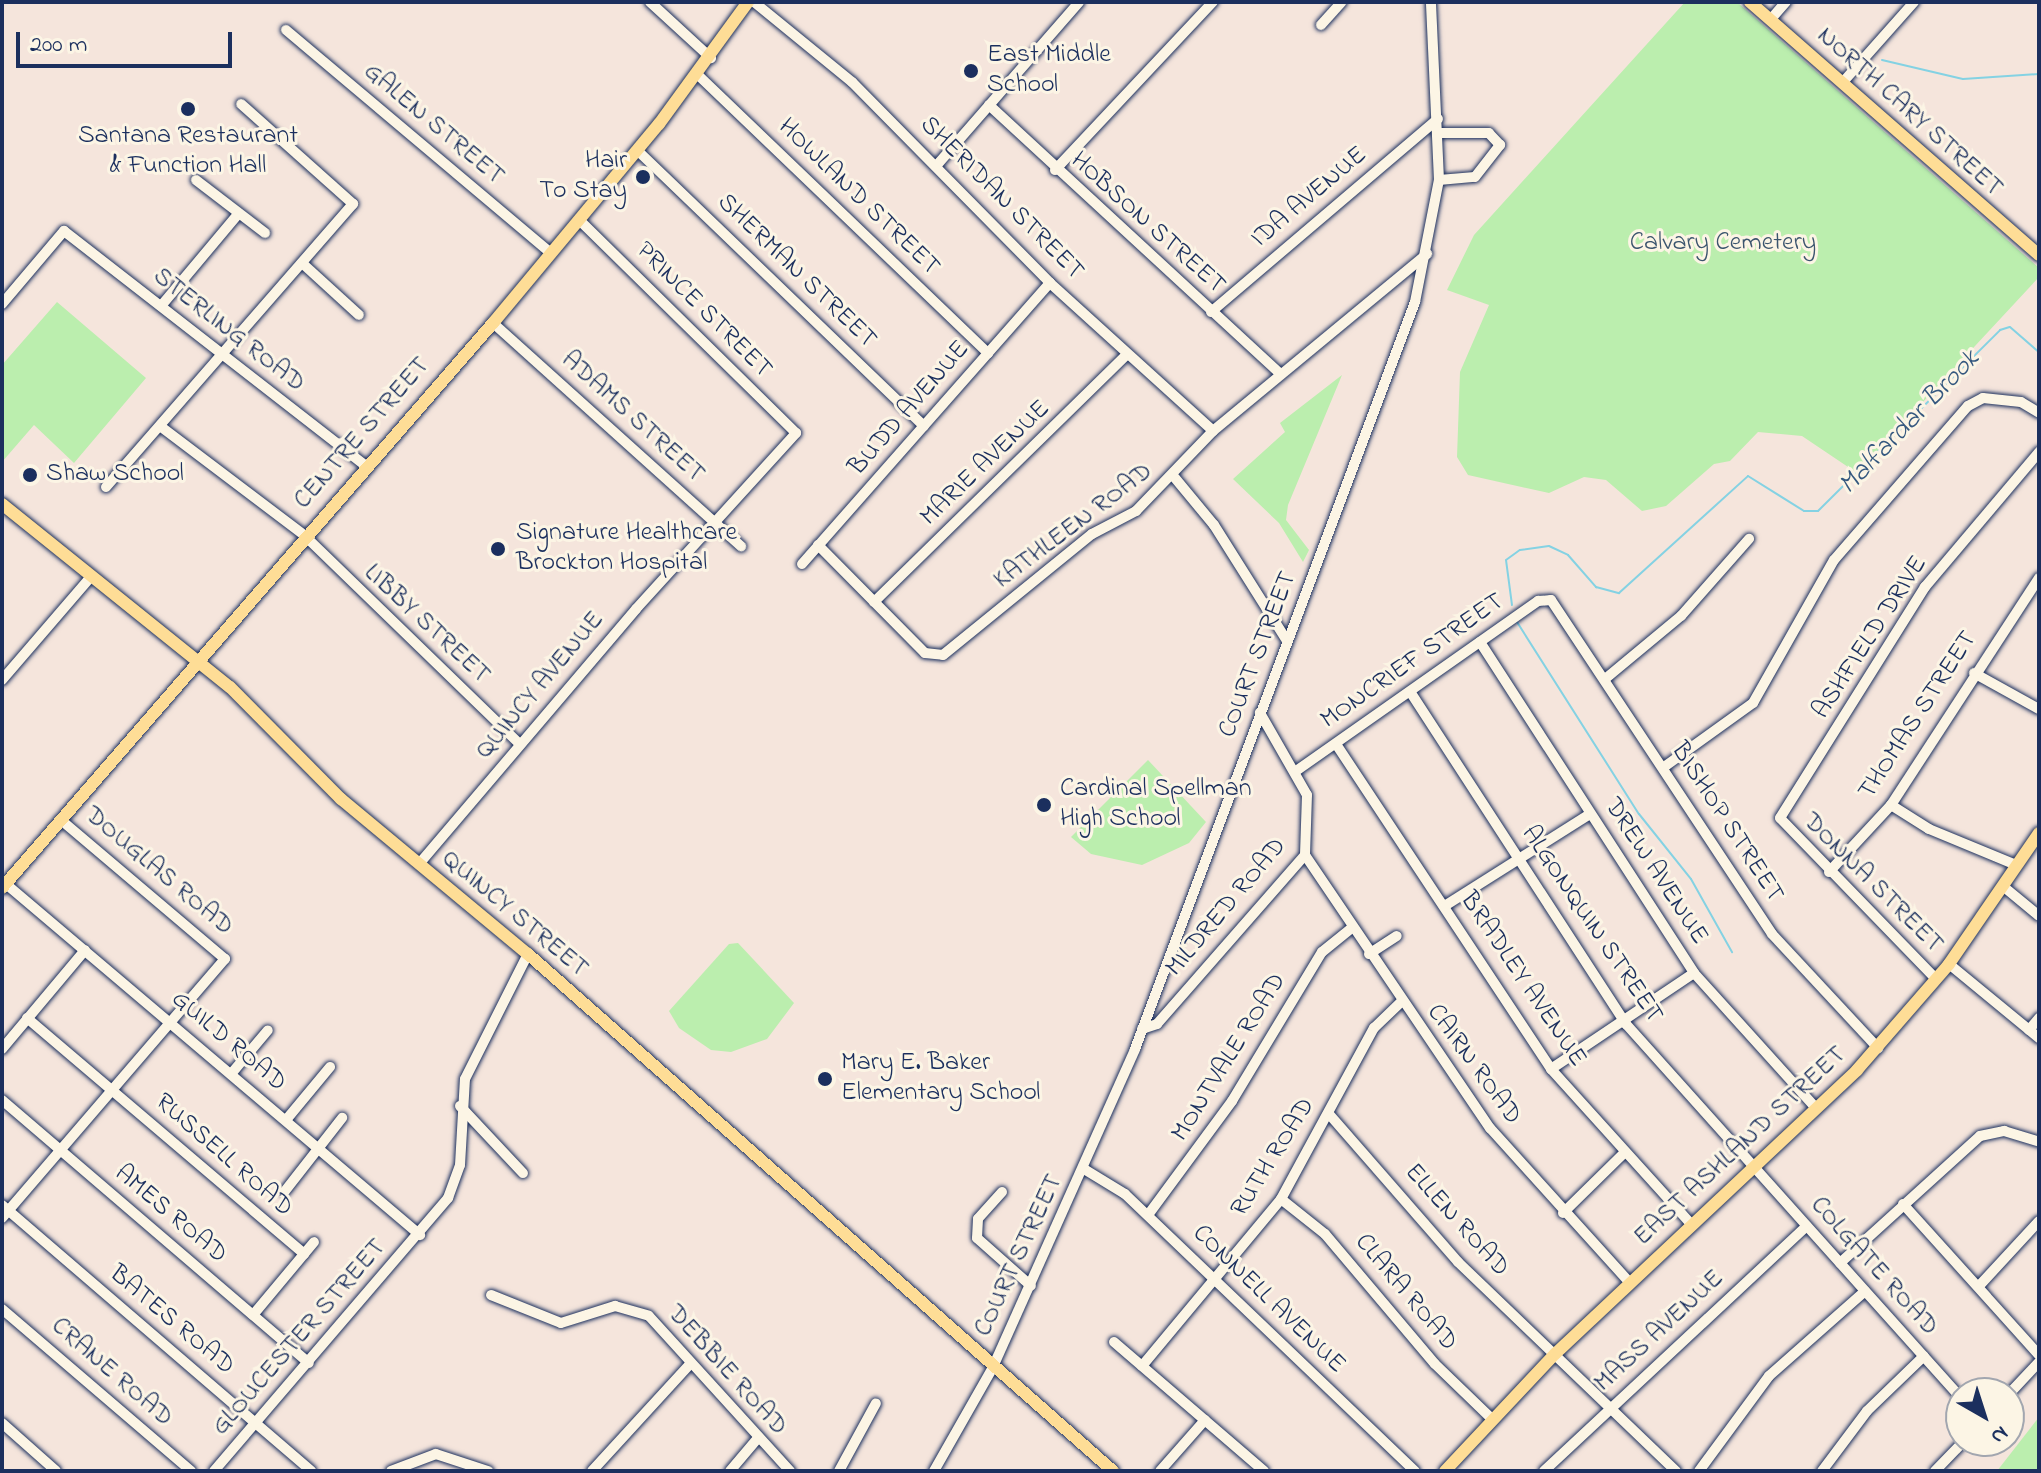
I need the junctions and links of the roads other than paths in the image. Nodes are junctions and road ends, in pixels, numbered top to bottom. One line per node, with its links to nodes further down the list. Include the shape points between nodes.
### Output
1 (650, 2): 14 (street)
2 (748, 2): 14 (main road, CENTRE STREET)
3 (754, 2): 22 (street, SHERIDAN STREET, via 852,82)
4 (1079, 2): 18 (street)
5 (1213, 2): 23 (street)
6 (1342, 2): 12 (street)
7 (1431, 2): 19 (street, COURT STREET)
8 (1750, 2): 11 (main road, NORTH CARY STREET)
9 (1786, 2): 11 (street)
10 (1914, 2): 16 (street)
11 (1771, 19): 16 (main road, NORTH CARY STREET)
12 (1321, 25)
13 (286, 30): 29 (street, GALEN STREET)
14 (711, 58): 15 (main road, CENTRE STREET)
15 (698, 75): 21 (main road, CENTRE STREET); 39 (street, HOWLAND STREET)
16 (1843, 82): 31 (main road, NORTH CARY STREET)
17 (241, 104): 32 (street, via 353,204)
18 (989, 105): 22 (street); 23 (street, HOBSON STREET)
19 (1438, 119): 20 (street, COURT STREET); 36 (street, IDA AVENUE)
20 (1439, 133): 25 (street, COURT STREET); 25 (street, via 1489,133 1500,145 1475,177)
21 (637, 150): 27 (main road, CENTRE STREET); 45 (street, SHERMAN STREET)
22 (937, 165): 33 (street, SHERIDAN STREET)
23 (1055, 170): 36 (street, HOBSON STREET)
24 (196, 180): 26 (street)
25 (1439, 180): 30 (street, COURT STREET)
26 (239, 213): 28 (street); 35 (street)
27 (579, 220): 29 (main road, CENTRE STREET); 47 (street, PRINCE STREET)
28 (265, 233)
29 (551, 253): 38 (main road, CENTRE STREET)
30 (1428, 254): 42 (street, KATHLEEN ROAD); 63 (street, COURT STREET)
31 (2039, 255)
32 (302, 263): 37 (street); 41 (street)
33 (1050, 283): 39 (street, BUDD AVENUE); 40 (street, SHERIDAN STREET)
34 (2, 304): 35 (street, STERLING ROAD, via 64,231)
35 (161, 306): 41 (street, STERLING ROAD)
36 (1211, 312): 42 (street, HOBSON STREET)
37 (359, 315)
38 (493, 323): 49 (main road, CENTRE STREET); 53 (street, ADAMS STREET)
39 (988, 353): 45 (street, BUDD AVENUE)
40 (1127, 354): 46 (street, SHERIDAN STREET); 61 (street, MARIE AVENUE)
41 (223, 355): 44 (street); 49 (street, STERLING ROAD)
42 (1279, 373): 46 (street, KATHLEEN ROAD)
43 (2039, 413): 74 (street, via 2021,402 1983,398 1968,406 1834,560 1753,703)
44 (160, 426): 51 (street); 54 (street, LIBBY STREET)
45 (924, 426): 56 (street, BUDD AVENUE)
46 (1213, 431): 50 (street, KATHLEEN ROAD)
47 (796, 433): 53 (street, QUINCY AVENUE)
48 (2039, 452): 78 (street, ASHFIELD DRIVE, via 1925,587)
49 (365, 465): 54 (main road, CENTRE STREET)
50 (1175, 478): 61 (street, KATHLEEN ROAD, via 1136,511 1092,534 943,655 925,653); 63 (street, via 1214,525)
51 (106, 487)
52 (2, 504): 60 (main road, QUINCY STREET)
53 (714, 521): 57 (street, ADAMS STREET); 72 (street, QUINCY AVENUE)
54 (304, 535): 65 (main road, CENTRE STREET); 72 (street, LIBBY STREET)
55 (1749, 539): 67 (street, via 1681,616)
56 (818, 545): 58 (street, BUDD AVENUE); 61 (street, KATHLEEN ROAD)
57 (741, 546)
58 (802, 564)
59 (2039, 578): 66 (street, THOMAS STREET)
60 (89, 579): 65 (main road, QUINCY STREET); 68 (street)
61 (874, 602)
62 (1556, 606): 64 (street, MONCRIEF STREET, via 1538,601); 67 (street, BISHOP STREET)
63 (1287, 641): 71 (street, COURT STREET)
64 (1480, 642): 69 (street, MONCRIEF STREET); 77 (street, DREW AVENUE)
65 (200, 661): 79 (main road, CENTRE STREET); 83 (main road, QUINCY STREET, via 341,799)
66 (1974, 673): 70 (street); 76 (street, THOMAS STREET)
67 (1605, 679): 74 (street, BISHOP STREET)
68 (2, 680)
69 (1411, 693): 73 (street, MONCRIEF STREET); 82 (street, ALGONQUIN STREET)
70 (2039, 709)
71 (1260, 713): 75 (street, MILDRED ROAD); 103 (street, COURT STREET)
72 (520, 744): 83 (street, QUINCY AVENUE)
73 (1336, 744): 75 (street, MONCRIEF STREET); 88 (street, BRADLEY AVENUE)
74 (1664, 767): 107 (street, BISHOP STREET, via 1772,934)
75 (1296, 771): 81 (street, MILDRED ROAD, via 1311,811)
76 (1891, 805): 84 (street, via 1929,829); 85 (street, THOMAS STREET)
77 (1590, 814): 82 (street); 96 (street, DREW AVENUE)
78 (1780, 818): 85 (street, DONNA STREET)
79 (61, 820): 86 (main road, CENTRE STREET); 101 (street, DOUGLAS ROAD, via 225,959)
80 (2039, 833): 84 (main road, EAST ASHLAND STREET)
81 (1305, 855): 90 (street, CAIRN ROAD); 103 (street, MILDRED ROAD, via 1157,1024)
82 (1519, 859): 88 (street); 102 (street, ALGONQUIN STREET)
83 (419, 864): 93 (main road, QUINCY STREET)
84 (2016, 865): 87 (main road, EAST ASHLAND STREET)
85 (1829, 872): 97 (street, DONNA STREET)
86 (4, 886): 92 (street, GUILD ROAD)
87 (2004, 887): 89 (street); 95 (main road, EAST ASHLAND STREET)
88 (1446, 905): 110 (street, BRADLEY AVENUE)
89 (2039, 916)
90 (1352, 928): 94 (street, CAIRN ROAD); 132 (street, MONTVALE ROAD, via 1322,952 1232,1101)
91 (1397, 936): 94 (street)
92 (85, 950): 99 (street); 101 (street, GUILD ROAD)
93 (528, 954): 114 (street, GLOUCESTER STREET, via 474,1054); 156 (main road, QUINCY STREET)
94 (1369, 954): 98 (street, CAIRN ROAD)
95 (1949, 964): 97 (main road, EAST ASHLAND STREET); 105 (street)
96 (1694, 973): 102 (street); 115 (street, DREW AVENUE)
97 (1936, 979): 107 (main road, EAST ASHLAND STREET)
98 (1401, 1002): 116 (street, RUTH ROAD, via 1374,1028); 131 (street, CAIRN ROAD, via 1490,1128)
99 (27, 1018): 108 (street); 112 (street, RUSSELL ROAD)
100 (2039, 1018): 105 (street)
101 (172, 1023): 111 (street, GUILD ROAD); 112 (street)
102 (1626, 1024): 110 (street); 123 (street, ALGONQUIN STREET)
103 (1142, 1029): 124 (street, COURT STREET)
104 (268, 1030): 111 (street)
105 (2029, 1030): 106 (street)
106 (2039, 1038)
107 (1878, 1048): 115 (main road, EAST ASHLAND STREET)
108 (2, 1049)
109 (330, 1067): 118 (street)
110 (1551, 1069): 122 (street, BRADLEY AVENUE)
111 (231, 1074): 118 (street, GUILD ROAD)
112 (113, 1090): 121 (street); 138 (street, RUSSELL ROAD)
113 (2, 1100): 121 (street, AMES ROAD)
114 (460, 1106): 125 (street); 136 (street, GLOUCESTER STREET, via 457,1176)
115 (1816, 1108): 123 (main road, EAST ASHLAND STREET)
116 (1329, 1114): 128 (street, RUTH ROAD); 149 (street, ELLEN ROAD, via 1458,1262)
117 (342, 1118): 120 (street)
118 (286, 1120): 120 (street, GUILD ROAD)
119 (2039, 1142): 129 (street, via 2004,1131 1980,1136)
120 (316, 1146): 126 (street); 136 (street, GUILD ROAD)
121 (60, 1150): 130 (street); 147 (street, AMES ROAD)
122 (1624, 1153): 131 (street); 134 (street, BRADLEY AVENUE)
123 (1753, 1167): 134 (main road, EAST ASHLAND STREET); 135 (street, COLGATE ROAD)
124 (1084, 1169): 132 (street, CONNELL AVENUE); 142 (street, COURT STREET)
125 (523, 1173)
126 (285, 1191)
127 (1002, 1192): 142 (street, via 978,1219 977,1238)
128 (1281, 1199): 140 (street, RUTH ROAD); 161 (street, CLARA ROAD, via 1325,1234 1435,1364)
129 (1903, 1204): 139 (street); 143 (street)
130 (4, 1211): 163 (street, BATES ROAD)
131 (1563, 1213): 141 (street, CAIRN ROAD)
132 (1148, 1215): 140 (street, CONNELL AVENUE)
133 (2039, 1221): 143 (street)
134 (1691, 1224): 141 (main road, EAST ASHLAND STREET)
135 (1807, 1226): 139 (street, COLGATE ROAD); 160 (street, MASS AVENUE)
136 (420, 1235): 153 (street, GLOUCESTER STREET)
137 (314, 1242): 138 (street)
138 (304, 1254): 147 (street)
139 (1840, 1263): 144 (street, COLGATE ROAD)
140 (1216, 1282): 155 (street, RUTH ROAD); 180 (street, CONNELL AVENUE)
141 (1629, 1282): 149 (main road, EAST ASHLAND STREET)
142 (1031, 1286): 156 (street, COURT STREET)
143 (1979, 1286): 150 (street)
144 (1865, 1291): 151 (street, COLGATE ROAD); 184 (street, via 1769,1376)
145 (491, 1295): 154 (street, DEBBIE ROAD, via 561,1323 615,1306 633,1308 649,1316)
146 (2, 1309): 167 (street, CRANE ROAD)
147 (253, 1315): 153 (street, AMES ROAD)
148 (1114, 1342): 155 (street)
149 (1556, 1353): 160 (street, ELLEN ROAD); 161 (main road, EAST ASHLAND STREET)
150 (2039, 1355)
151 (1924, 1356): 158 (street, COLGATE ROAD); 185 (street, via 1867,1411)
152 (2039, 1362): 157 (street)
153 (309, 1363): 163 (street, GLOUCESTER STREET)
154 (690, 1364): 165 (street, DEBBIE ROAD); 172 (street)
155 (1142, 1366): 162 (street)
156 (993, 1367): 176 (street, COURT STREET); 177 (main road, QUINCY STREET)
157 (2025, 1377)
158 (1945, 1380)
159 (876, 1403): 175 (street)
160 (1608, 1409): 182 (street, MASS AVENUE); 183 (street, ELLEN ROAD)
161 (1492, 1419): 181 (main road, EAST ASHLAND STREET)
162 (1205, 1420): 178 (street); 179 (street)
163 (256, 1422): 168 (street, GLOUCESTER STREET); 169 (street, BATES ROAD)
164 (2, 1423): 166 (street)
165 (757, 1439): 173 (street); 174 (street, DEBBIE ROAD)
166 (56, 1471)
167 (191, 1471)
168 (214, 1471)
169 (311, 1471)
170 (391, 1471): 171 (street, via 436,1454)
171 (488, 1471)
172 (592, 1471)
173 (730, 1471)
174 (790, 1471)
175 (839, 1471)
176 (934, 1471)
177 (1113, 1471)
178 (1160, 1471)
179 (1264, 1471)
180 (1415, 1471)
181 (1445, 1471)
182 (1544, 1471)
183 (1676, 1471)
184 (1699, 1471)
185 (1822, 1471)

